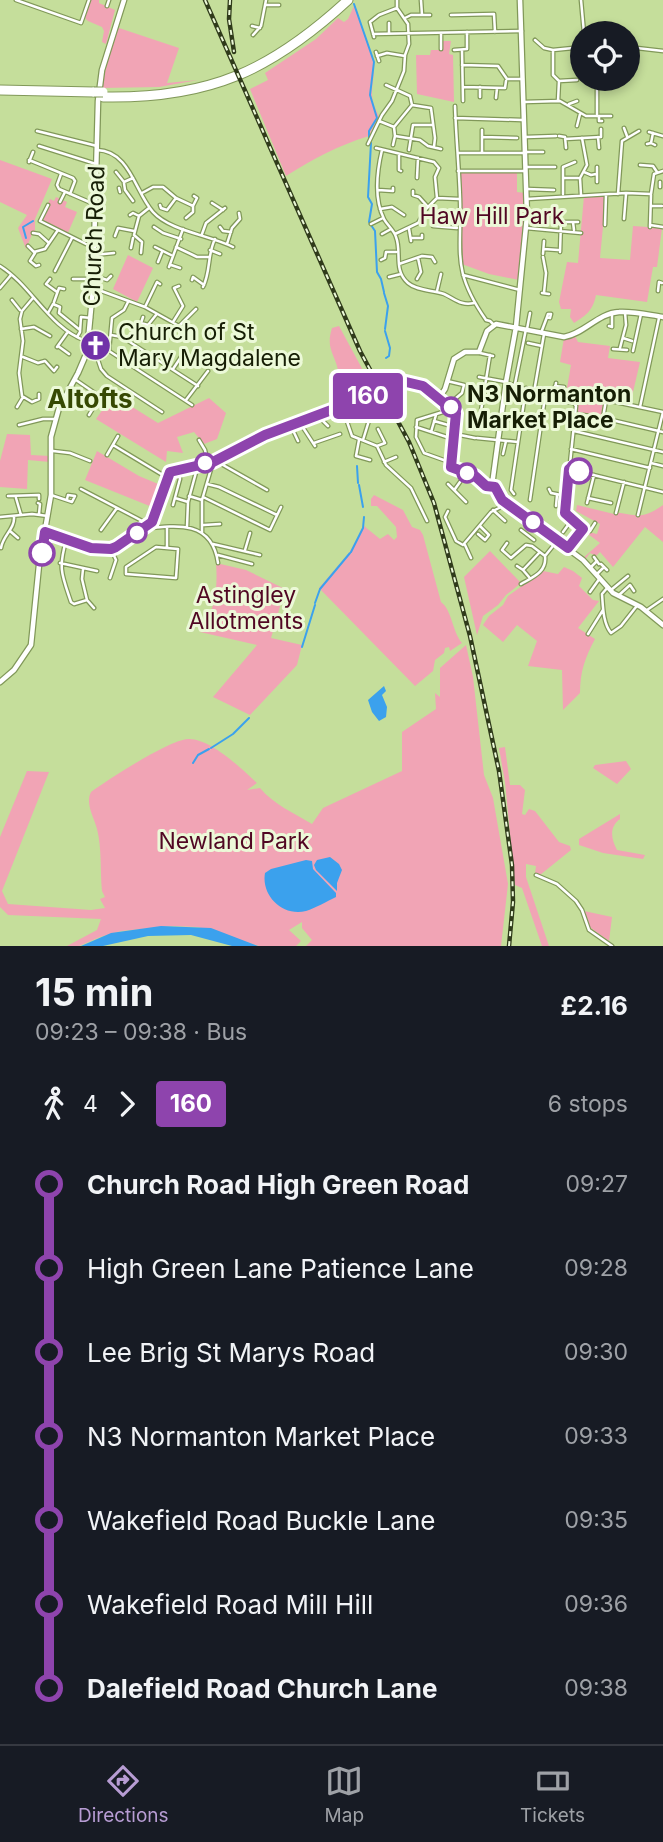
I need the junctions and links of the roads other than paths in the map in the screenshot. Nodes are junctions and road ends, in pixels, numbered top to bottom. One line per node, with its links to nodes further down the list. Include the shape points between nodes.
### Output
1 (16, 0): 2 (street, via 81,23)
2 (89, 0)
3 (109, 0): 14 (street)
4 (124, 0): 93 (street, Church Road, via 102,70)
5 (266, 0): 12 (street)
6 (341, 0): 53 (highway, via 298,38 218,79 157,91)
7 (348, 0): 53 (highway, via 290,48 242,75 189,92)
8 (397, 0): 15 (street)
9 (421, 0): 16 (street)
10 (520, 0): 24 (street)
11 (581, 0): 20 (street)
12 (266, 5): 13 (street); 23 (street)
13 (279, 5)
14 (107, 6)
15 (397, 8): 19 (street); 27 (street, via 370,22 373,36)
16 (422, 15): 17 (street); 19 (street)
17 (430, 15)
18 (451, 15): 26 (street, via 494,14)
19 (405, 18): 28 (street)
20 (583, 21)
21 (389, 23): 27 (street)
22 (252, 26): 23 (street)
23 (260, 28): 30 (street)
24 (522, 31): 26 (street); 43 (street)
25 (467, 32): 26 (street); 29 (street); 35 (street, via 468,47)
26 (495, 32)
27 (389, 33): 28 (street)
28 (408, 33): 29 (street); 39 (street)
29 (441, 33): 33 (street)
30 (254, 35)
31 (535, 40): 38 (street)
32 (640, 48): 37 (street)
33 (441, 49)
34 (454, 50): 35 (street)
35 (462, 50): 41 (street)
36 (570, 50): 38 (street)
37 (663, 51)
38 (552, 53): 45 (street, via 553,75)
39 (405, 56): 40 (street, via 377,54); 50 (street)
40 (379, 61)
41 (462, 65): 42 (street, via 498,66); 47 (street)
42 (507, 79): 43 (street); 49 (street, via 505,88)
43 (523, 79): 58 (street)
44 (570, 80): 45 (street)
45 (559, 81): 57 (street)
46 (386, 85): 50 (street)
47 (463, 87): 48 (street); 56 (street)
48 (480, 87): 49 (street); 54 (street)
49 (497, 88): 55 (street)
50 (396, 89): 61 (street, via 410,96); 68 (street)
51 (597, 91): 64 (street)
52 (0, 92): 53 (highway)
53 (99, 95)
54 (480, 97)
55 (496, 98)
56 (463, 101)
57 (558, 101): 58 (street); 60 (street)
58 (524, 102): 67 (street)
59 (578, 102): 60 (street)
60 (569, 104): 63 (street)
61 (412, 106): 70 (street, via 431,108); 72 (street)
62 (455, 106): 66 (street)
63 (580, 114): 64 (street); 71 (street)
64 (598, 116): 65 (street); 69 (street)
65 (611, 116)
66 (455, 118): 67 (street); 103 (street)
67 (525, 120): 79 (street)
68 (379, 121): 72 (street); 88 (street)
69 (602, 121)
70 (433, 125): 86 (street, via 414,124); 92 (street)
71 (577, 126)
72 (394, 127): 78 (street)
73 (624, 128): 80 (street)
74 (601, 129): 83 (street)
75 (482, 130): 82 (street)
76 (37, 131): 93 (street)
77 (639, 131): 80 (street)
78 (395, 136): 86 (street); 90 (street)
79 (526, 136): 87 (street); 105 (street)
80 (627, 136): 109 (street, via 622,141)
81 (663, 136): 89 (street, via 651,132)
82 (482, 137): 84 (street); 104 (street)
83 (600, 137): 85 (street); 96 (street)
84 (517, 138)
85 (582, 138): 87 (street); 124 (street)
86 (410, 139): 92 (street); 99 (street)
87 (565, 139): 95 (street)
88 (368, 144)
89 (651, 144)
90 (393, 145)
91 (39, 146): 112 (street)
92 (434, 147): 97 (street)
93 (97, 148): 112 (street, Church Road); 129 (street, via 115,156)
94 (376, 148): 98 (street)
95 (566, 148)
96 (599, 148)
97 (441, 149)
98 (383, 150): 102 (street); 138 (street)
99 (409, 150)
100 (33, 152): 123 (street, via 29,161)
101 (543, 152): 105 (street)
102 (400, 153): 107 (street); 121 (street)
103 (457, 153): 104 (street); 122 (street)
104 (482, 153): 105 (street)
105 (526, 153): 119 (street)
106 (567, 156): 111 (street)
107 (418, 158): 117 (street); 130 (street)
108 (613, 159): 109 (street)
109 (621, 160): 147 (street)
110 (575, 162): 111 (street)
111 (570, 163): 131 (street, via 564,167)
112 (97, 164): 160 (street, Church Road)
113 (641, 165): 125 (street, via 653,166)
114 (548, 167): 115 (street); 119 (street); 128 (street)
115 (555, 167)
116 (597, 167): 126 (street)
117 (439, 168): 118 (street); 153 (street)
118 (445, 169)
119 (527, 169): 122 (street); 139 (street)
120 (663, 170): 125 (street)
121 (401, 171)
122 (458, 171): 155 (street)
123 (61, 172): 142 (street, via 57,185); 145 (street, via 74,179)
124 (584, 172): 126 (street); 132 (street)
125 (657, 172): 134 (street)
126 (596, 174): 133 (street)
127 (116, 175): 136 (street)
128 (548, 175)
129 (133, 177): 136 (street); 143 (street)
130 (417, 178)
131 (564, 178): 132 (street); 146 (street)
132 (580, 178): 151 (street)
133 (597, 182)
134 (653, 184): 135 (street); 148 (street)
135 (660, 185)
136 (120, 187): 154 (street)
137 (393, 188): 138 (street)
138 (378, 190): 169 (street)
139 (527, 190): 140 (street); 156 (street)
140 (554, 190)
141 (413, 191): 167 (street)
142 (65, 192): 145 (street); 157 (street)
143 (142, 193): 152 (street, via 160,187); 168 (street)
144 (626, 193): 147 (street); 148 (street); 174 (street)
145 (70, 194): 160 (street)
146 (563, 194)
147 (618, 194): 149 (street)
148 (650, 194): 163 (street)
149 (606, 195): 151 (street); 181 (street)
150 (194, 197): 161 (street, via 197,200)
151 (581, 197): 156 (street)
152 (176, 198): 161 (street); 166 (street, via 168,211)
153 (437, 198): 155 (street); 159 (street)
154 (130, 199)
155 (460, 199): 187 (street)
156 (527, 199): 188 (street)
157 (60, 201)
158 (212, 203): 200 (street, via 224,209 206,223)
159 (434, 203): 162 (street); 167 (street)
160 (96, 205): 215 (street, Church Road)
161 (192, 206): 176 (street)
162 (439, 206)
163 (652, 206): 164 (street); 185 (street, via 650,226)
164 (662, 206)
165 (46, 207): 192 (street, via 40,221)
166 (159, 207)
167 (428, 207): 191 (street)
168 (149, 208): 173 (street); 189 (street, via 163,221)
169 (380, 209): 172 (street, via 393,207); 175 (street)
170 (131, 214): 173 (street)
171 (241, 214): 197 (street)
172 (402, 214)
173 (139, 216): 195 (street)
174 (625, 217)
175 (383, 218): 180 (street); 190 (street)
176 (188, 219)
177 (573, 222): 178 (street); 193 (street, via 562,220); 194 (street)
178 (578, 222)
179 (114, 224): 186 (street)
180 (371, 224)
181 (605, 225)
182 (155, 226): 206 (street, via 162,235)
183 (433, 226): 187 (street)
184 (220, 227): 197 (street)
185 (663, 227)
186 (118, 228): 195 (street); 203 (street)
187 (459, 228): 241 (street)
188 (526, 228): 193 (street); 253 (street)
189 (183, 229): 200 (street); 206 (street)
190 (391, 229): 198 (street); 201 (street)
191 (409, 229): 201 (street); 202 (street, via 411,239)
192 (58, 230): 205 (street); 209 (street)
193 (561, 230): 199 (street); 217 (street, via 559,251)
194 (574, 230)
195 (135, 231): 204 (street)
196 (34, 232): 209 (street)
197 (231, 232): 210 (street)
198 (384, 232)
199 (581, 233)
200 (202, 234): 207 (street)
201 (395, 234): 222 (street)
202 (422, 235)
203 (115, 236)
204 (134, 237): 216 (street); 221 (street, via 141,240)
205 (72, 238): 215 (street); 236 (street)
206 (181, 239): 213 (street)
207 (215, 239): 210 (street); 218 (street)
208 (544, 241): 217 (street)
209 (49, 243): 220 (street)
210 (227, 244): 214 (street)
211 (29, 247): 220 (street)
212 (156, 247): 219 (street)
213 (176, 247): 226 (street); 227 (street)
214 (233, 247)
215 (94, 248): 224 (street, Church Road)
216 (131, 248)
217 (544, 249): 258 (street)
218 (210, 250): 223 (street); 227 (street)
219 (163, 251): 226 (street); 231 (street)
220 (34, 252): 234 (street, via 28,262)
221 (143, 252)
222 (397, 252): 230 (street, via 385,251); 232 (street)
223 (220, 254)
224 (94, 255): 225 (street); 245 (street, Church Road)
225 (113, 255)
226 (172, 256): 235 (street, via 169,265)
227 (209, 257): 247 (street, via 203,286)
228 (418, 258): 229 (street); 232 (street); 246 (street)
229 (436, 259)
230 (383, 260)
231 (158, 262)
232 (398, 264): 239 (street)
233 (0, 267): 238 (street)
234 (37, 267)
235 (179, 270)
236 (55, 272)
237 (76, 272): 245 (street, via 74,279)
238 (11, 274): 251 (street); 259 (street)
239 (401, 274): 243 (street); 256 (street, via 411,286)
240 (441, 274): 256 (street)
241 (462, 275): 253 (street); 261 (street)
242 (111, 276): 245 (street, via 107,280)
243 (389, 277)
244 (50, 278): 257 (street, via 46,284)
245 (92, 278): 254 (street, Church Road)
246 (419, 279)
247 (192, 280)
248 (662, 283): 255 (street)
249 (160, 284): 264 (street, via 157,282)
250 (178, 286): 281 (street, via 174,288 183,306)
251 (2, 289)
252 (64, 289): 257 (street)
253 (520, 289): 286 (street)
254 (91, 290): 260 (street); 276 (street, Church Road)
255 (660, 290)
256 (437, 291): 261 (street, via 460,303)
257 (57, 292): 262 (street)
258 (545, 293)
259 (33, 298): 266 (street); 268 (street)
260 (128, 302): 264 (street); 294 (street, via 113,316)
261 (474, 303): 277 (street)
262 (53, 304): 268 (street); 289 (street)
263 (9, 306): 266 (street, via 13,301)
264 (145, 307): 271 (street)
265 (196, 309): 281 (street, via 179,326)
266 (22, 311): 287 (street)
267 (625, 312): 270 (street); 272 (street); 296 (street)
268 (48, 313): 292 (street)
269 (530, 313): 288 (street)
270 (612, 313): 284 (street); 293 (street, via 564,337)
271 (157, 314): 281 (street); 282 (street)
272 (641, 314): 275 (street); 302 (street, via 631,351)
273 (142, 317): 280 (street)
274 (547, 317): 293 (street)
275 (661, 317): 338 (street)
276 (92, 318): 289 (street, via 81,317); 299 (street, Church Road)
277 (486, 320): 283 (street); 290 (street)
278 (36, 321): 285 (street)
279 (135, 322): 280 (street)
280 (141, 323): 282 (street)
281 (173, 323)
282 (148, 325): 291 (street, via 151,332)
283 (494, 325): 286 (street); 290 (street)
284 (609, 326)
285 (34, 327): 287 (street); 297 (street, via 49,336)
286 (516, 327): 288 (street); 318 (street)
287 (21, 329): 310 (street)
288 (526, 329): 293 (street); 319 (street)
289 (80, 330): 295 (street)
290 (487, 330): 306 (street)
291 (161, 331)
292 (67, 332): 295 (street); 307 (street, via 57,346)
293 (543, 333): 301 (street)
294 (111, 335): 304 (street); 312 (street, via 122,337)
295 (77, 337): 299 (street)
296 (623, 338): 298 (street); 302 (street)
297 (43, 340)
298 (632, 341)
299 (89, 342): 305 (street, Church Road)
300 (528, 343): 301 (street)
301 (542, 346): 323 (street)
302 (620, 348): 303 (street)
303 (613, 349)
304 (109, 351): 309 (street); 331 (street)
305 (87, 352): 309 (street); 316 (street, Church Road)
306 (479, 352): 315 (street, via 492,356); 317 (street, via 456,356)
307 (69, 354)
308 (183, 354): 312 (street)
309 (97, 356): 343 (street, via 107,376)
310 (22, 357): 311 (street, via 38,365 45,361 54,371); 327 (street)
311 (57, 368)
312 (173, 370): 320 (street)
313 (208, 371): 320 (street)
314 (479, 377): 315 (street)
315 (486, 378): 318 (street); 350 (street)
316 (75, 379): 324 (street, Church Road); 326 (street)
317 (447, 381): 329 (street); 340 (street, via 464,384 455,399)
318 (507, 382): 319 (street); 355 (street)
319 (515, 384): 322 (street)
320 (198, 386): 331 (street)
321 (564, 387): 333 (street, via 556,385)
322 (527, 388): 323 (street); 357 (street)
323 (534, 392): 328 (street)
324 (67, 393): 330 (street); 353 (street, Church Road)
325 (40, 396): 327 (street, via 32,402)
326 (100, 396): 334 (street); 345 (street)
327 (23, 397): 336 (street)
328 (545, 397): 333 (street); 422 (street)
329 (439, 398): 332 (street, bridge, via 410,382); 340 (street)
330 (78, 400)
331 (186, 400): 335 (street)
332 (363, 400): 337 (street); 346 (street)
333 (553, 400): 348 (street, via 574,403)
334 (108, 402)
335 (192, 405)
336 (17, 406)
337 (342, 407): 349 (street); 354 (street)
338 (640, 407): 344 (street); 352 (street, via 606,400)
339 (353, 410): 354 (street, via 355,415)
340 (455, 410): 364 (street)
341 (376, 411): 346 (street)
342 (446, 411): 347 (street)
343 (162, 412)
344 (663, 412): 367 (street)
345 (89, 413)
346 (371, 414): 375 (street)
347 (436, 414): 356 (street); 362 (street, via 417,420)
348 (576, 414): 352 (street); 366 (street)
349 (318, 416): 358 (street); 360 (street)
350 (480, 417)
351 (490, 417): 355 (street)
352 (603, 418): 367 (street)
353 (55, 419): 359 (street); 382 (street, Church Road)
354 (346, 419): 375 (street, via 352,436)
355 (501, 419): 357 (street); 373 (street)
356 (435, 421): 364 (street); 368 (street)
357 (521, 421): 378 (street)
358 (300, 423): 361 (street); 369 (street, via 314,444)
359 (19, 425)
360 (327, 425)
361 (291, 426): 376 (street); 390 (street)
362 (416, 427): 368 (street); 393 (street, via 426,455)
363 (438, 428): 370 (street)
364 (455, 428): 372 (street)
365 (378, 429): 380 (street, via 385,443)
366 (574, 431): 381 (street); 383 (street)
367 (661, 431): 383 (street)
368 (431, 432): 370 (street)
369 (340, 433)
370 (436, 433): 372 (street)
371 (118, 436): 379 (street)
372 (454, 437): 373 (street); 393 (street)
373 (497, 439): 377 (street); 407 (street)
374 (199, 440): 390 (street)
375 (361, 440): 380 (street); 388 (street, via 356,456)
376 (298, 441)
377 (506, 441): 378 (street); 385 (street)
378 (518, 442): 410 (street)
379 (113, 445): 386 (street); 399 (street)
380 (377, 446): 391 (street)
381 (571, 449): 394 (street); 397 (street)
382 (50, 450): 389 (street); 411 (street, Church Road)
383 (654, 450): 384 (street); 394 (street)
384 (663, 452)
385 (503, 454)
386 (107, 455)
387 (396, 457): 391 (street)
388 (370, 460)
389 (90, 461)
390 (212, 462): 392 (street); 402 (street); 408 (street)
391 (384, 462): 443 (street, via 411,488)
392 (198, 465): 396 (street); 415 (street)
393 (451, 465): 407 (street)
394 (650, 466): 395 (street); 404 (street)
395 (663, 466)
396 (178, 468): 399 (street); 417 (street)
397 (569, 469): 398 (street); 416 (street)
398 (594, 475): 401 (street); 419 (street)
399 (166, 477): 446 (street)
400 (460, 482): 406 (street)
401 (624, 482): 404 (street); 433 (street)
402 (207, 484): 421 (street); 436 (street)
403 (448, 484): 406 (street)
404 (645, 487): 409 (street); 437 (street)
405 (81, 488): 430 (street)
406 (455, 489): 424 (street)
407 (494, 489): 431 (street); 466 (street)
408 (267, 490)
409 (663, 492)
410 (514, 494)
411 (51, 495): 420 (street); 439 (street, Church Road)
412 (557, 495): 416 (street); 418 (street, via 550,491); 428 (street)
413 (8, 496): 414 (street)
414 (16, 496): 434 (street, via 39,495); 435 (street)
415 (189, 496): 421 (street); 423 (street)
416 (567, 496): 442 (street, via 565,513)
417 (175, 498): 423 (street); 427 (street)
418 (549, 498)
419 (588, 498): 425 (street); 426 (street)
420 (66, 499)
421 (203, 499): 436 (street, via 270,530); 449 (street)
422 (530, 500)
423 (188, 502): 453 (street)
424 (466, 502)
425 (587, 503)
426 (611, 503)
427 (173, 505)
428 (556, 506)
429 (281, 507): 436 (street)
430 (117, 508): 446 (street); 455 (street)
431 (494, 510): 444 (street); 450 (street)
432 (448, 511): 469 (street, via 445,517 456,541)
433 (616, 513)
434 (39, 514): 435 (street); 439 (street)
435 (21, 515): 438 (street)
436 (277, 515)
437 (638, 515)
438 (14, 516): 440 (street); 457 (street)
439 (48, 516): 459 (street, Church Road)
440 (0, 517)
441 (213, 518): 447 (street)
442 (572, 519): 454 (street); 460 (street)
443 (427, 521)
444 (506, 521)
445 (596, 523): 454 (street, via 590,531)
446 (150, 524): 451 (street); 456 (street)
447 (214, 524): 448 (street); 449 (street)
448 (220, 524)
449 (204, 525): 461 (street)
450 (480, 526): 463 (street, via 489,535 485,540); 469 (street)
451 (156, 527): 452 (street); 456 (street)
452 (167, 527): 453 (street); 472 (street)
453 (187, 527): 461 (street)
454 (583, 528): 473 (street)
455 (102, 529)
456 (143, 529): 474 (street)
457 (10, 530): 464 (street); 470 (street)
458 (521, 530): 471 (street, via 535,539)
459 (45, 532): 465 (street); 506 (street, Church Road, via 31,645)
460 (563, 532)
461 (202, 533): 468 (street)
462 (250, 533): 475 (street)
463 (478, 534)
464 (17, 536)
465 (67, 538): 474 (street, via 91,548); 481 (street)
466 (558, 540): 473 (street); 479 (street)
467 (507, 543): 471 (street, via 502,550 511,558 522,546)
468 (213, 544): 475 (street); 477 (street)
469 (464, 544): 480 (street)
470 (1, 545)
471 (530, 545): 476 (street)
472 (167, 548): 472 (street, via 152,549 126,567 125,573 176,578 179,550)
473 (568, 548): 485 (street)
474 (111, 549): 492 (street, via 116,560)
475 (244, 551): 478 (street)
476 (539, 553): 479 (street); 487 (street)
477 (217, 555): 482 (street); 483 (street)
478 (261, 555)
479 (545, 556): 493 (street, via 541,572)
480 (471, 558)
481 (60, 563): 486 (street); 499 (street, via 71,602)
482 (218, 563)
483 (252, 564)
484 (517, 567): 487 (street)
485 (591, 567): 490 (street); 490 (street, via 601,564)
486 (83, 569): 488 (street); 499 (street)
487 (523, 570): 489 (street)
488 (98, 571)
489 (529, 575)
490 (598, 576): 494 (street); 496 (street)
491 (628, 576): 494 (street)
492 (110, 577)
493 (521, 584)
494 (609, 589): 497 (street); 502 (street, via 602,594)
495 (634, 590): 497 (street, via 630,585)
496 (590, 592)
497 (618, 596): 500 (street)
498 (663, 599): 503 (street)
499 (86, 600): 501 (street)
500 (637, 605): 502 (street, via 611,634); 503 (street)
501 (94, 607)
502 (604, 610): 505 (street)
503 (647, 610): 504 (street)
504 (663, 625)
505 (588, 634)
506 (0, 682)
507 (537, 875): 508 (street, via 557,884 576,901 587,928)
508 (612, 946)

